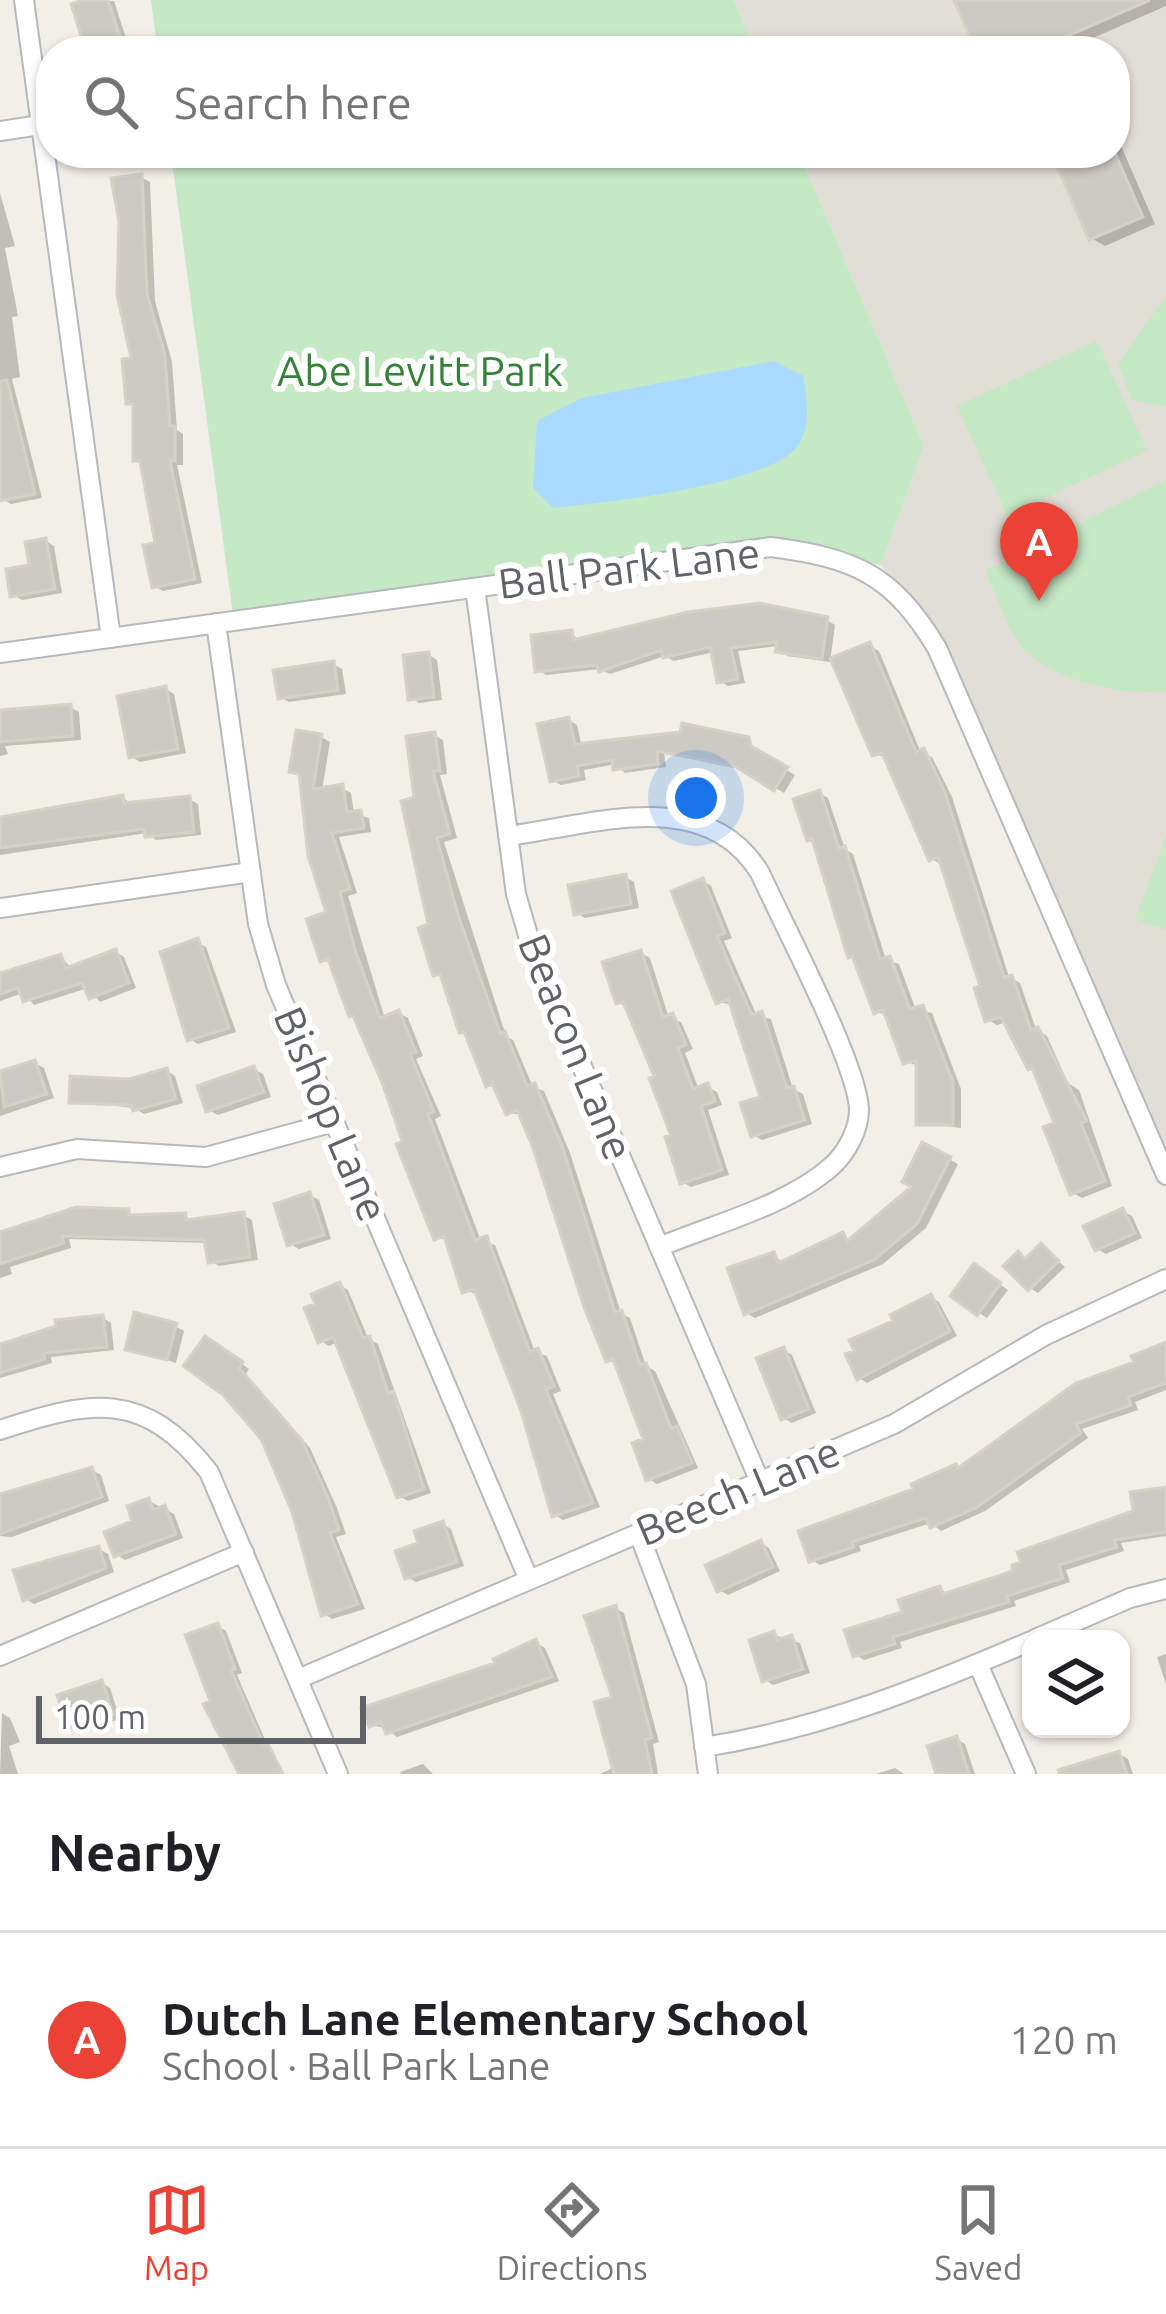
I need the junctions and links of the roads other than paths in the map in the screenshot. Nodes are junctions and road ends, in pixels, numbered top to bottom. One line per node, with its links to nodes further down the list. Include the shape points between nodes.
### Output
1 (24, 0): 2 (street)
2 (36, 94)
3 (36, 126): 4 (street)
4 (0, 130)
5 (46, 168): 8 (street)
6 (475, 588): 7 (street, Ball Park Lane); 10 (street, Beacon Lane); 15 (street, Ball Park Lane, via 771,547 829,555 897,591 937,648)
7 (216, 623): 8 (street, Ball Park Lane); 11 (street, Bishop Lane)
8 (111, 638): 9 (street, Ball Park Lane)
9 (0, 653)
10 (508, 836): 16 (street, Beacon Lane, via 533,952); 16 (street, via 663,815 718,829 760,873 849,1072 859,1120 834,1164 807,1185)
11 (250, 872): 12 (street); 13 (street, Bishop Lane, via 276,985)
12 (0, 908)
13 (334, 1122): 14 (street, via 206,1157 77,1149); 22 (street, Bishop Lane)
14 (0, 1167)
15 (1166, 1175)
16 (659, 1247): 19 (street, Beacon Lane)
17 (1166, 1279): 19 (street, Beech Lane, via 1046,1335 894,1424)
18 (0, 1430): 21 (street, via 81,1406 144,1415 183,1438 209,1472)
19 (760, 1482): 20 (street, Beech Lane)
20 (640, 1534): 22 (street, Beech Lane); 29 (street, via 696,1684)
21 (244, 1552): 26 (street); 28 (street)
22 (529, 1580): 28 (street, Beech Lane)
23 (1166, 1589): 24 (street)
24 (1056, 1630)
25 (1022, 1645): 27 (street)
26 (0, 1656)
27 (978, 1664): 29 (street, via 824,1721); 32 (street)
28 (298, 1679): 30 (street)
29 (704, 1747): 31 (street)
30 (338, 1774)
31 (708, 1774)
32 (1026, 1774)

